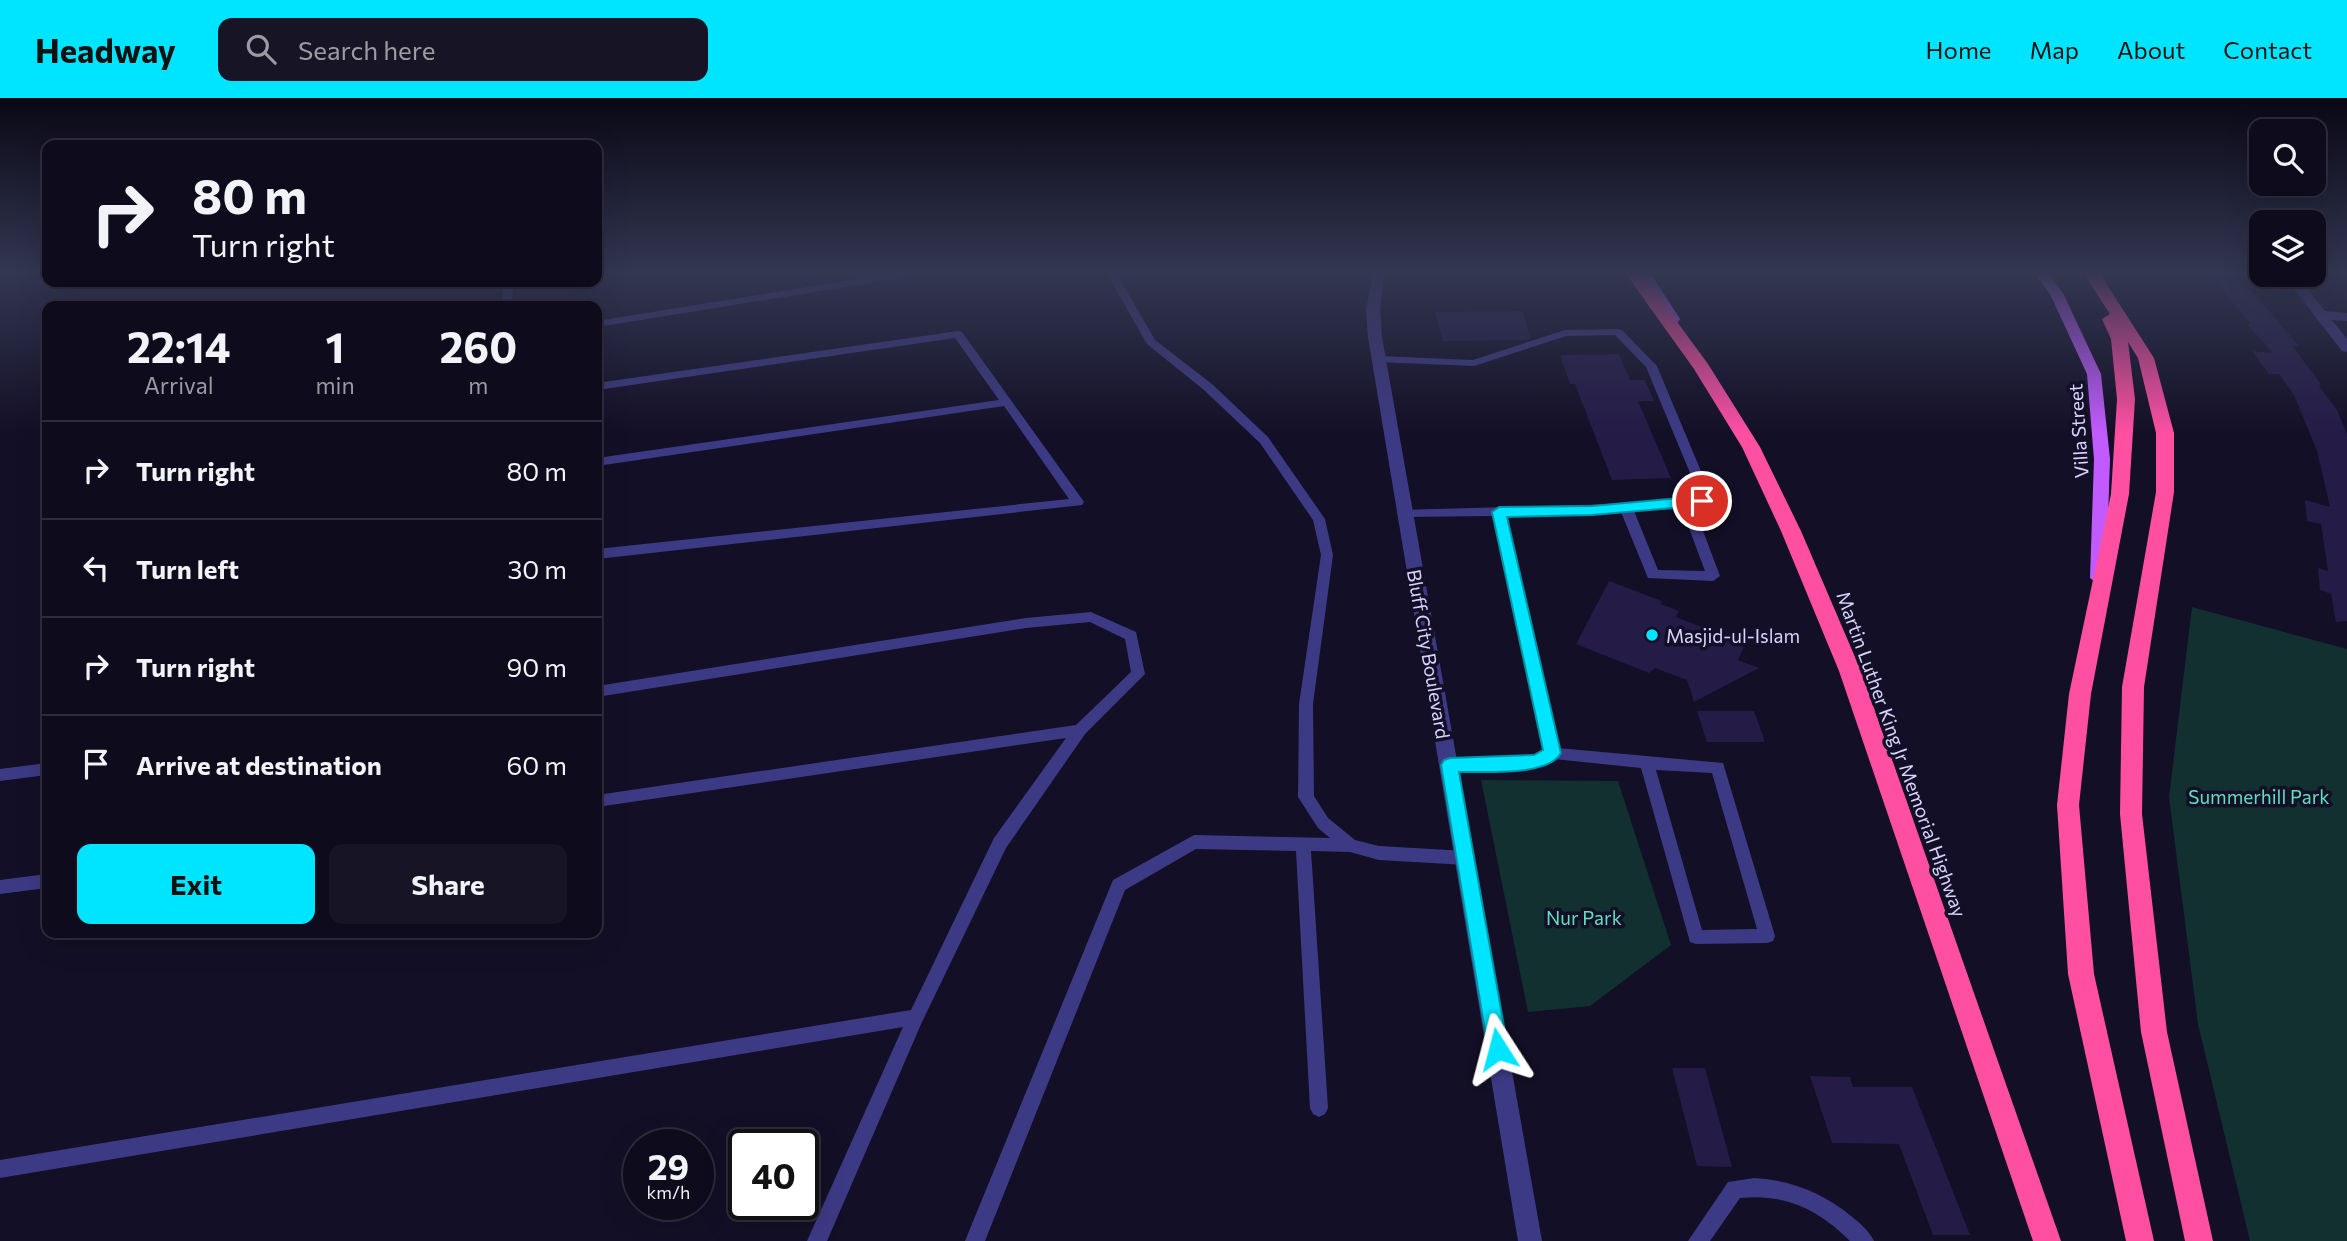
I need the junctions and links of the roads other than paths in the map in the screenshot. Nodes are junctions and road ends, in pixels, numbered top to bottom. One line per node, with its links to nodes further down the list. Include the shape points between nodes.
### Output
1 (1143, 327): 30 (lane, via 1151,342 1264,440 1319,519 1327,555 1306,704 1306,797 1323,823)
2 (1375, 327): 10 (street, Bluff City Boulevard)
3 (1673, 327): 11 (highway, Martin Luther King Jr Memorial Highway)
4 (1677, 327): 11 (main road)
5 (2072, 327): 20 (main road, Villa Street, via 2094,374 2102,459)
6 (2114, 327): 20 (highway, via 2126,399 2120,494)
7 (2126, 327): 44 (highway, via 2146,358 2165,432 2165,492 2133,687 2131,814 2154,1032)
8 (2331, 327): 9 (street)
9 (2347, 348)
10 (1378, 359): 15 (lane, via 1474,363 1565,333 1618,332 1651,366 1707,500); 18 (street, Bluff City Boulevard)
11 (1702, 368): 42 (highway, Martin Luther King Jr Memorial Highway, via 1751,447 1850,671)
12 (602, 386): 13 (lane, via 958,334)
13 (1007, 402): 14 (lane); 19 (lane, via 1078,502)
14 (602, 461)
15 (1687, 505): 16 (lane); 16 (lane, via 1713,576 1653,575)
16 (1626, 508): 17 (lane)
17 (1499, 512): 18 (lane); 23 (lane)
18 (1403, 513): 25 (street, Bluff City Boulevard)
19 (602, 553)
20 (2097, 599): 43 (highway, via 2080,694 2068,805 2081,974)
21 (602, 690): 22 (lane, via 1001,626 1091,617 1131,636 1138,674)
22 (1080, 730): 28 (lane); 34 (lane, via 1000,843)
23 (1552, 753): 24 (lane); 25 (lane, via 1537,762)
24 (1647, 763): 24 (lane, via 1696,937 1767,936 1718,767)
25 (1450, 765): 31 (street, Bluff City Boulevard)
26 (42, 770): 27 (lane)
27 (0, 775)
28 (602, 800)
29 (1303, 844): 30 (lane); 35 (lane); 38 (lane, via 1194,842 1119,886)
30 (1350, 845): 31 (lane, via 1379,853)
31 (1466, 858): 39 (street, Bluff City Boulevard)
32 (42, 882): 33 (lane)
33 (0, 887)
34 (916, 1017): 36 (lane); 37 (lane)
35 (1319, 1108)
36 (0, 1169)
37 (817, 1241)
38 (975, 1241)
39 (1530, 1241)
40 (1698, 1241): 41 (lane, via 1735,1189 1759,1185 1799,1193 1846,1223)
41 (1864, 1241)
42 (2047, 1241)
43 (2140, 1241)
44 (2199, 1241)

